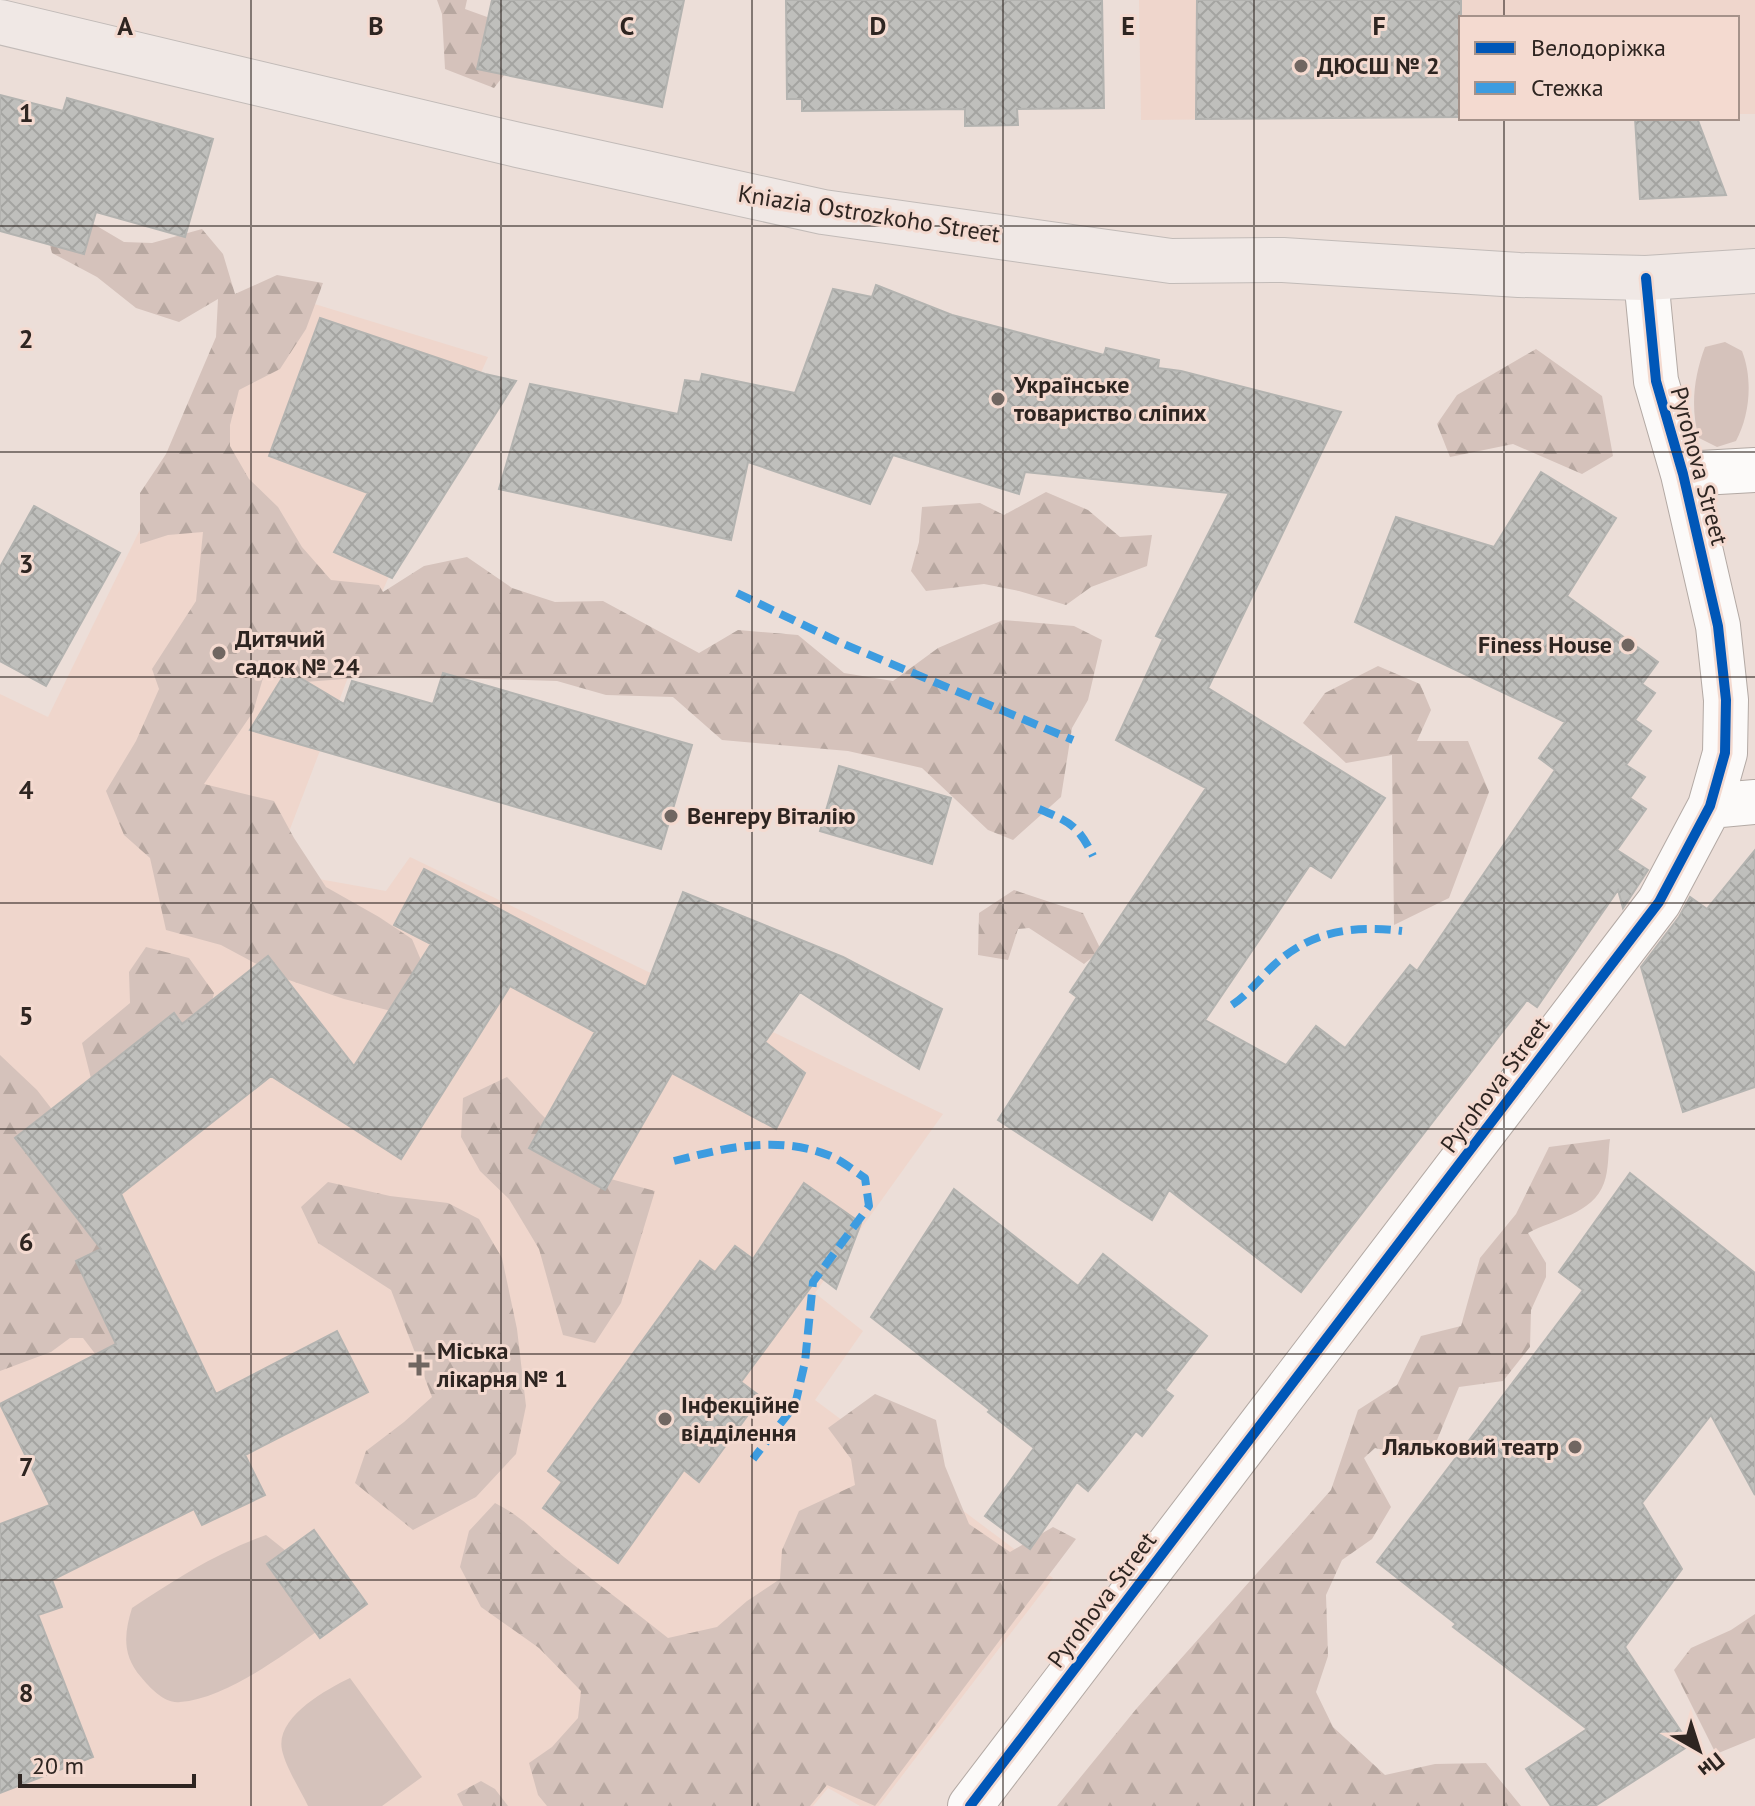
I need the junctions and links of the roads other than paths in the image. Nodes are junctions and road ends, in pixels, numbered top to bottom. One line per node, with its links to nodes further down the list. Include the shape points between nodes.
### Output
1 (0, 22): 3 (main road, Kniazia Ostrozkoho Street, via 823,212 1171,261 1283,260)
2 (1755, 271): 3 (main road, Kniazia Ostrozkoho Street)
3 (1646, 278): 5 (street, Pyrohova Street, via 1656,381)
4 (1755, 470): 5 (street)
5 (1683, 474): 7 (street, Pyrohova Street, via 1718,626 1726,700 1725,753)
6 (1755, 802): 7 (street)
7 (1710, 806): 8 (street, Pyrohova Street, via 1659,902)
8 (970, 1806)

